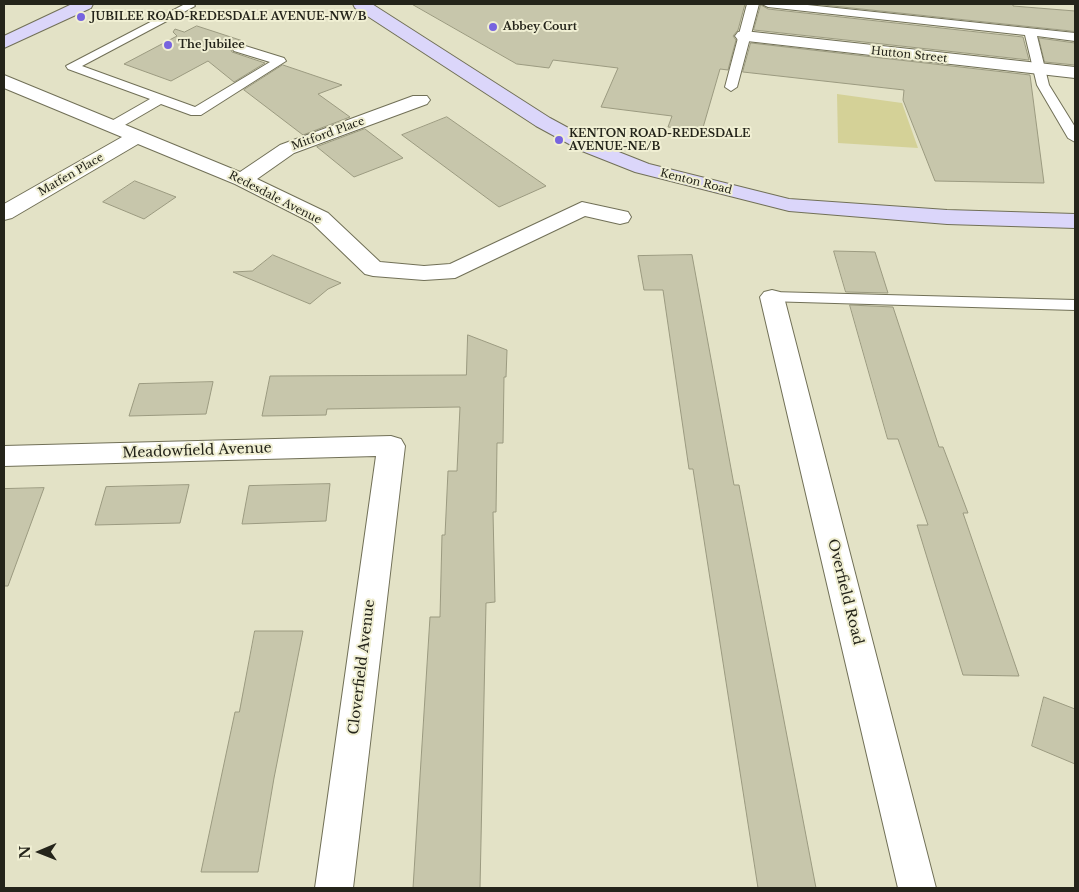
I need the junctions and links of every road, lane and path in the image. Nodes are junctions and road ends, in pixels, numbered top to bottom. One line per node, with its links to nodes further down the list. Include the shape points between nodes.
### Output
1 (85, 4): 9 (street)
2 (361, 4): 23 (street, Kenton Road, via 543,122 589,147 642,168 789,205 947,217)
3 (752, 4): 7 (lane)
4 (768, 4): 6 (lane)
5 (189, 6): 15 (lane, via 72,66)
6 (1030, 32): 8 (lane); 11 (lane)
7 (744, 36): 11 (street, Hutton Street); 14 (lane)
8 (1075, 37)
9 (4, 43)
10 (238, 48): 15 (lane, via 280,61 196,112)
11 (1039, 69): 12 (street, Hutton Street); 19 (lane, via 1043,85)
12 (1075, 73)
13 (4, 81): 17 (street, Redesdale Avenue)
14 (730, 86)
15 (160, 99): 17 (lane)
16 (420, 100): 20 (street, Mitford Place, via 287,150)
17 (114, 126): 18 (street, Redesdale Avenue)
18 (138, 136): 20 (street, Redesdale Avenue); 21 (street, Matfen Place)
19 (1075, 138)
20 (242, 180): 22 (street, Redesdale Avenue, via 320,218 373,269 424,273 455,271 582,208)
21 (4, 213)
22 (620, 217)
23 (1075, 221)
24 (772, 297): 25 (lane); 29 (street, Overfield Road)
25 (1075, 305)
26 (391, 446): 27 (street, Meadowfield Avenue); 28 (street, Cloverfield Avenue)
27 (4, 456)
28 (334, 888)
29 (917, 888)

